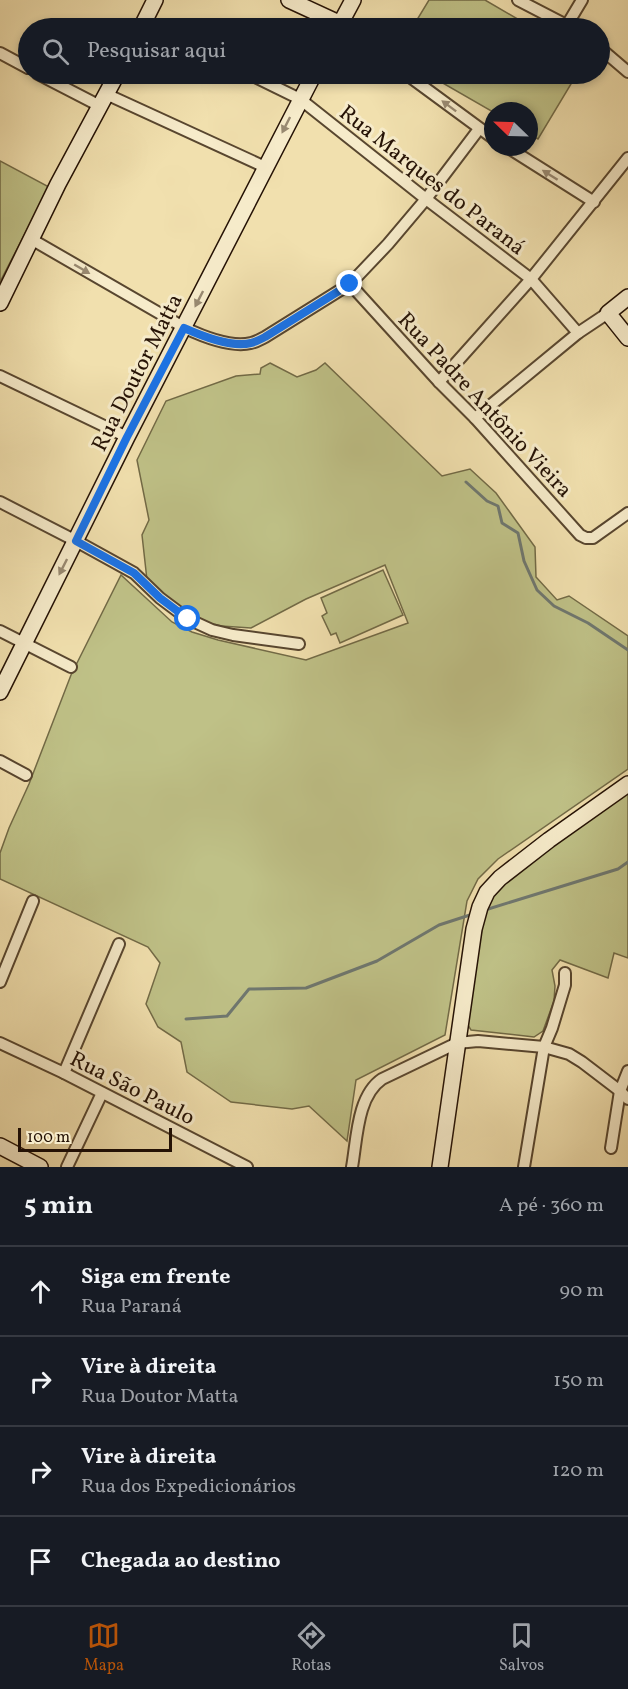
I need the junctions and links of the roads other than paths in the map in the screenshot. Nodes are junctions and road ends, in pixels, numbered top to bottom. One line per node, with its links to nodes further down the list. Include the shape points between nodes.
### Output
1 (155, 0): 6 (street)
2 (289, 0): 7 (street)
3 (352, 0): 8 (street)
4 (518, 0): 9 (street)
5 (582, 0): 10 (street)
6 (146, 18)
7 (324, 18)
8 (345, 18)
9 (553, 18)
10 (574, 18)
11 (0, 53): 13 (street)
12 (610, 57): 14 (street)
13 (18, 63)
14 (628, 72)
15 (63, 84): 21 (street)
16 (112, 84): 21 (street)
17 (269, 84): 20 (street, Rua Marques do Paraná)
18 (308, 84): 20 (street, Rua Doutor Matta)
19 (419, 84): 22 (street, one-way to 19)
20 (300, 99): 26 (street, Rua Doutor Matta, one-way to 26); 27 (street, Rua Marques do Paraná)
21 (103, 100): 26 (street); 29 (street)
22 (479, 129): 23 (street); 27 (street)
23 (484, 132)
24 (521, 156): 28 (street, one-way to 24)
25 (628, 158): 28 (street)
26 (265, 167): 35 (street, Rua Doutor Matta, one-way to 35)
27 (426, 199): 30 (street, Rua Marques do Paraná); 31 (street)
28 (594, 202): 30 (street)
29 (31, 239): 33 (street); 35 (street, one-way to 35)
30 (531, 279): 36 (street, Rua Marques do Paraná); 39 (street)
31 (350, 284): 35 (street, via 250,343 204,337); 39 (street, Rua Padre Antônio Vieira)
32 (628, 297): 34 (street)
33 (0, 303)
34 (608, 313): 36 (street); 37 (street)
35 (184, 328): 41 (street, Rua Doutor Matta)
36 (578, 333): 40 (street)
37 (628, 338)
38 (0, 376): 41 (street)
39 (439, 382): 40 (street, Rua Padre Antônio Vieira)
40 (475, 418): 43 (street, Rua Padre Antônio Vieira, via 580,535 593,538)
41 (127, 437): 44 (street, Rua Doutor Matta)
42 (0, 502): 44 (street)
43 (628, 513)
44 (76, 541): 46 (street, Rua Doutor Matta, one-way to 46); 47 (street, via 134,573 160,598 204,627)
45 (0, 631): 46 (street)
46 (24, 643): 48 (street); 49 (street, Rua Doutor Matta)
47 (299, 644)
48 (71, 667)
49 (0, 692)
50 (0, 761): 51 (street)
51 (26, 775)
52 (628, 784): 58 (street, via 541,846 488,892 474,929)
53 (33, 901): 56 (street)
54 (119, 944): 61 (street)
55 (565, 973): 59 (street, via 565,985)
56 (0, 982)
57 (0, 1043): 61 (street, Rua São Paulo)
58 (457, 1043): 59 (street); 70 (street, via 373,1086 363,1103); 71 (street)
59 (544, 1047): 62 (street, via 569,1054); 72 (street)
60 (628, 1071): 62 (street)
61 (64, 1073): 63 (street, Rua São Paulo)
62 (620, 1091): 64 (street); 66 (street)
63 (102, 1093): 68 (street); 69 (street, Rua São Paulo)
64 (628, 1100)
65 (0, 1146): 67 (street)
66 (610, 1148)
67 (40, 1167)
68 (67, 1167)
69 (247, 1167)
70 (352, 1167)
71 (440, 1167)
72 (524, 1167)

